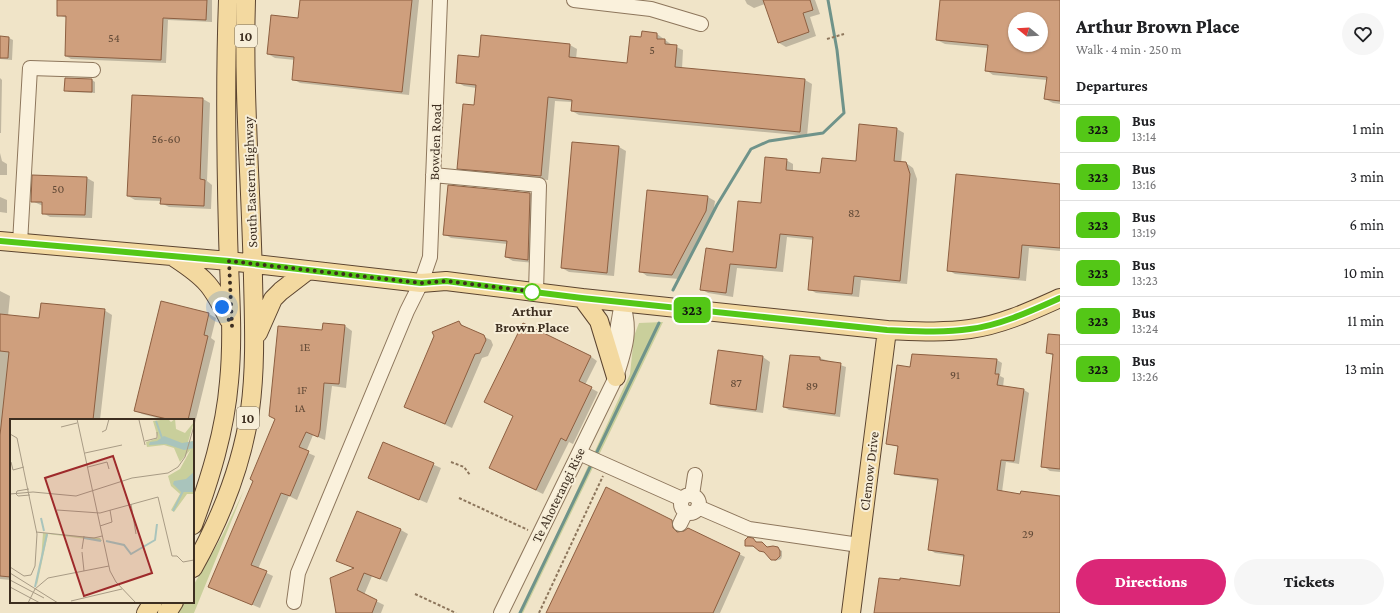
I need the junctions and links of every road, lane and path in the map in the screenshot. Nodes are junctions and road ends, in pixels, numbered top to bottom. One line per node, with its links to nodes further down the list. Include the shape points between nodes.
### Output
1 (228, 0): 13 (main road, South Eastern Highway / 10, via 226,87)
2 (246, 0): 14 (main road, South Eastern Highway / 10)
3 (440, 0): 9 (street, Bowden Road)
4 (574, 0): 5 (street, via 651,8)
5 (701, 24)
6 (844, 34): 7 (path)
7 (827, 38)
8 (93, 70): 11 (street, via 30,68)
9 (433, 174): 16 (street, Bowden Road, via 430,257); 17 (street, via 539,185)
10 (0, 242): 11 (main road)
11 (20, 243): 12 (main road)
12 (174, 257): 13 (main road); 21 (main road, via 209,283)
13 (229, 261): 14 (main road); 21 (main road, South Eastern Highway / 10)
14 (253, 265): 15 (main road); 23 (main road, South Eastern Highway / 10)
15 (307, 272): 16 (main road); 23 (main road, via 273,299)
16 (421, 283): 17 (main road, via 446,281); 37 (street, via 298,573)
17 (536, 292): 18 (main road)
18 (582, 298): 20 (main road); 24 (main road, via 600,321)
19 (1060, 298): 22 (main road, via 1003,322 971,329 927,332)
20 (622, 302): 22 (main road); 24 (street, Te Ahoterangi Rise, via 628,320 624,350)
21 (232, 326): 32 (main road, South Eastern Highway / 10, via 225,410 206,489)
22 (887, 330): 34 (main road, Clemow Drive)
23 (254, 344): 35 (main road, South Eastern Highway / 10, via 254,371 241,450 216,525)
24 (616, 377): 25 (street, Te Ahoterangi Rise)
25 (584, 455): 27 (street); 41 (street, Te Ahoterangi Rise)
26 (451, 462): 28 (path, via 464,467)
27 (605, 467): 31 (street); 42 (path)
28 (470, 475)
29 (695, 475): 31 (street)
30 (459, 498): 33 (path)
31 (687, 507): 34 (street, via 749,529)
32 (194, 523)
33 (531, 532)
34 (859, 545): 43 (main road, Clemow Drive)
35 (194, 566)
36 (415, 594): 40 (path)
37 (294, 602)
38 (152, 603): 39 (main road)
39 (146, 613)
40 (456, 613)
41 (501, 613)
42 (539, 613)
43 (851, 613)

